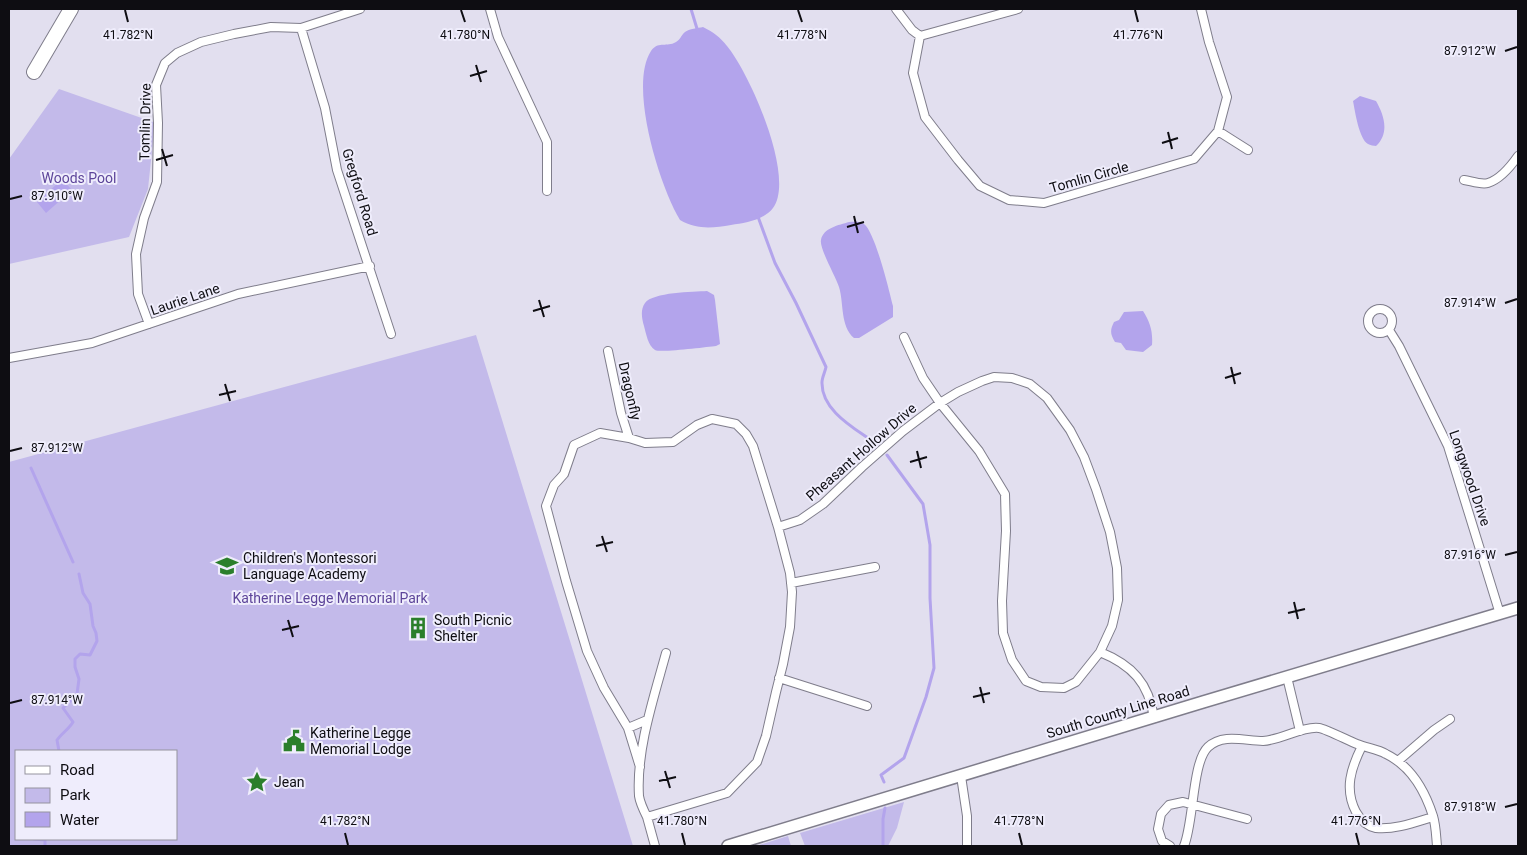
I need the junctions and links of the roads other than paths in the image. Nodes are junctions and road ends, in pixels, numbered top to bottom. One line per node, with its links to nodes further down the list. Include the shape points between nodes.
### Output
1 (71, 9): 9 (highway)
2 (360, 9): 7 (street, Tomlin Drive)
3 (490, 9): 14 (street, via 498,37 547,142)
4 (896, 9): 8 (street)
5 (1018, 9): 8 (street)
6 (1201, 9): 10 (street, Tomlin Circle, via 1227,97)
7 (301, 28): 15 (street, Gregford Road, via 325,108 337,170); 16 (street, Tomlin Drive, via 271,27 201,42 177,53 165,63 156,85 157,182 136,254 138,294)
8 (920, 36): 10 (street, Tomlin Circle, via 913,73 925,117 980,186 1009,200 1044,203 1194,159)
9 (34, 72)
10 (1218, 131): 11 (street)
11 (1248, 150)
12 (1518, 156): 13 (street, via 1507,170 1487,183)
13 (1464, 180)
14 (547, 191)
15 (370, 266): 16 (street, Laurie Lane, via 238,294); 18 (street, Gregford Road)
16 (148, 324): 21 (street, Laurie Lane, via 92,343)
17 (1390, 330): 28 (street, Longwood Drive, via 1448,446)
18 (391, 334)
19 (904, 337): 22 (street, via 923,378)
20 (608, 350): 23 (street, Dragonfly)
21 (9, 358)
22 (940, 403): 24 (street, Pheasant Hollow Drive, via 862,466 823,504 800,520); 29 (street, Pheasant Hollow Drive, via 982,381 994,377 1012,378 1030,384 1047,398 1070,430 1096,488 1117,568 1118,600 1112,626); 29 (street, Pheasant Hollow Drive, via 979,451 1004,494 1003,633 1012,660 1026,681 1042,687 1064,688 1076,682)
23 (629, 438): 24 (street, via 645,443 673,442 712,419 736,424 753,446); 37 (street, via 600,433 574,445 564,474 554,485 546,506 587,651)
24 (778, 527): 26 (street)
25 (874, 567): 26 (street)
26 (791, 583): 32 (street, via 792,614)
27 (1518, 608): 28 (main road, South County Line Road)
28 (1500, 614): 31 (main road, South County Line Road)
29 (1100, 652): 34 (street, via 1140,679 1149,695)
30 (666, 653): 36 (street)
31 (1287, 677): 34 (main road, South County Line Road); 38 (street)
32 (779, 678): 33 (street); 44 (street, via 757,762 744,776 727,793)
33 (867, 706)
34 (1154, 718): 42 (main road, South County Line Road)
35 (1450, 719): 40 (street)
36 (648, 720): 37 (street); 41 (street)
37 (628, 728): 41 (street)
38 (1300, 731): 39 (street, via 1319,728); 43 (street, via 1265,741 1219,740 1200,759)
39 (1362, 746): 40 (street); 45 (street, via 1352,765 1349,785 1351,802 1367,826 1389,828)
40 (1398, 761): 45 (street, via 1416,778)
41 (640, 767): 44 (street, via 639,798)
42 (961, 776): 48 (main road, South County Line Road); 49 (street, via 968,816)
43 (1193, 805): 46 (street); 50 (street, via 1183,802 1169,805 1161,814 1158,829 1162,841); 51 (street)
44 (647, 817): 47 (street)
45 (1433, 817): 52 (street)
46 (1247, 819)
47 (655, 846)
48 (728, 846)
49 (967, 846)
50 (1170, 846)
51 (1184, 846)
52 (1437, 846)

